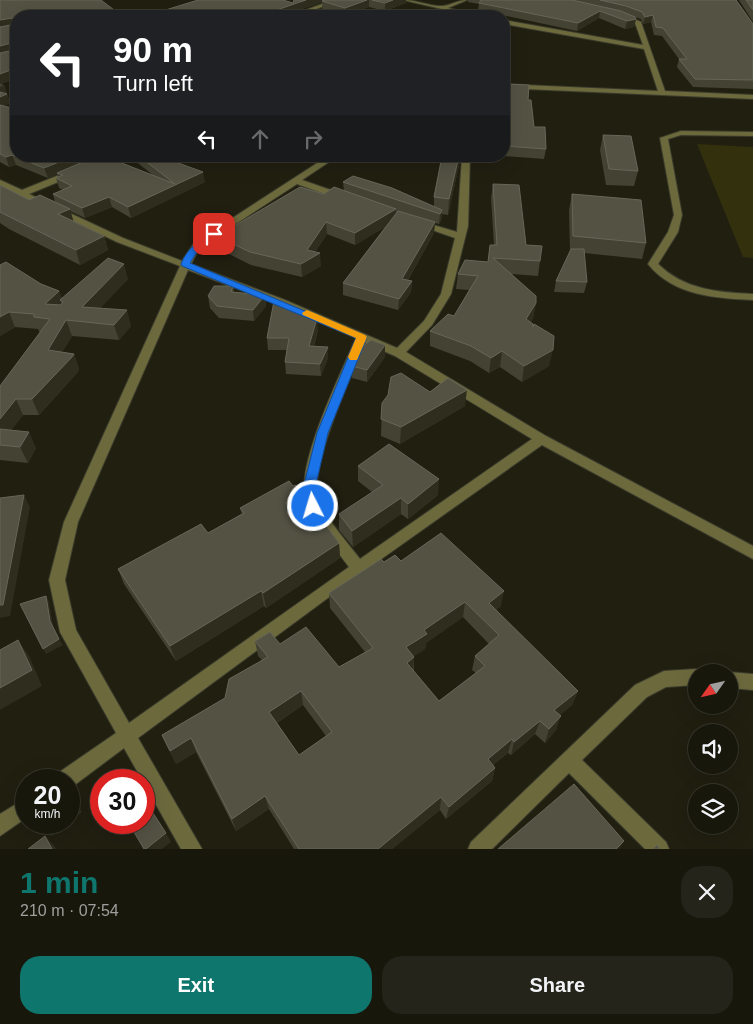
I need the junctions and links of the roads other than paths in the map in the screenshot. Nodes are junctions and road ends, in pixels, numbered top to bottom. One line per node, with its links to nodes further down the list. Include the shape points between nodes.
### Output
1 (338, 0): 5 (street)
2 (406, 0): 4 (street)
3 (464, 0): 4 (street)
4 (442, 8): 6 (street)
5 (310, 10)
6 (451, 10)
7 (613, 14): 11 (street, via 638,22)
8 (510, 23): 9 (street)
9 (521, 26): 10 (street); 11 (street)
10 (510, 29)
11 (647, 48): 13 (street)
12 (510, 86): 13 (street)
13 (662, 93): 14 (street)
14 (753, 97)
15 (753, 134): 28 (street, via 681,133 664,138 678,214 673,232 653,264 664,276 700,292)
16 (99, 162): 19 (street)
17 (325, 162): 21 (street)
18 (466, 162): 26 (street)
19 (87, 167)
20 (78, 171): 23 (street)
21 (296, 181): 24 (street); 27 (street, via 197,245)
22 (0, 183): 23 (street)
23 (23, 193): 27 (street, via 120,240)
24 (352, 201)
25 (406, 220): 26 (street)
26 (460, 236): 30 (street, via 446,294 428,323)
27 (185, 264): 29 (street); 37 (street, via 71,522 57,580 68,632)
28 (753, 298)
29 (362, 337): 30 (street); 33 (street, via 322,433 309,488 313,506)
30 (400, 353): 31 (street)
31 (541, 439): 32 (street); 33 (street)
32 (753, 553)
33 (358, 568): 37 (street)
34 (688, 678): 38 (street, via 664,679 640,691)
35 (738, 681): 36 (street)
36 (753, 682)
37 (126, 736): 39 (street); 42 (street)
38 (569, 760): 43 (street); 44 (street)
39 (80, 769)
40 (15, 815): 41 (street)
41 (0, 826)
42 (192, 849)
43 (478, 849)
44 (659, 849)

